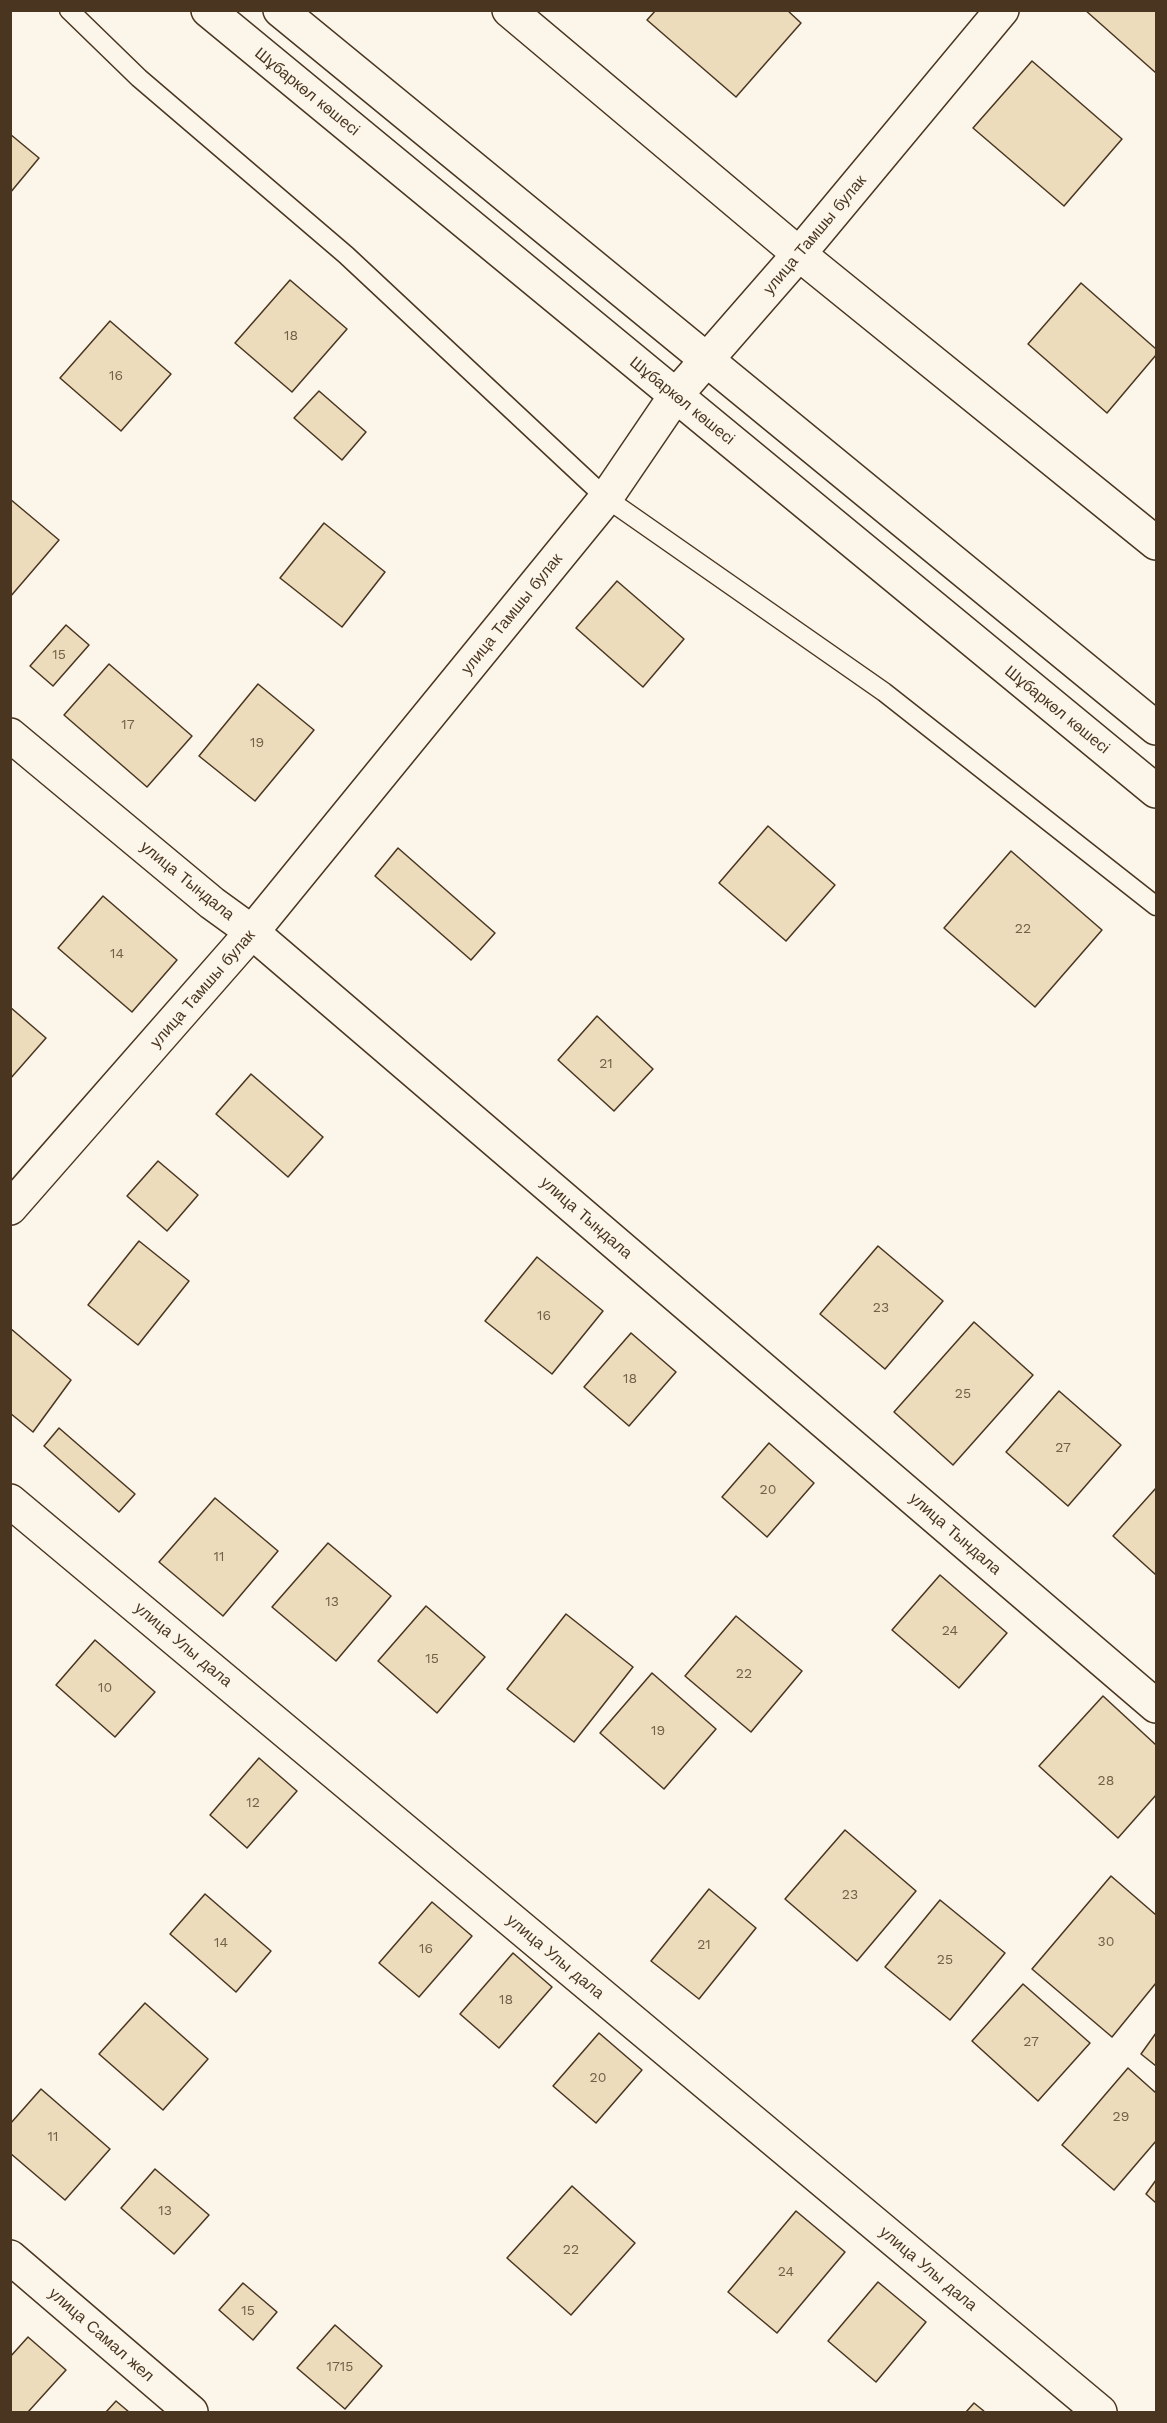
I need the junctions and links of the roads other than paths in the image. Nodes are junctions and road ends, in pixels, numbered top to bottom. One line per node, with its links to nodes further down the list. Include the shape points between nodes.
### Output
1 (69, 10): 9 (lane, via 139,78 345,255)
2 (208, 10): 8 (street, Шұбаркөл көшесі)
3 (280, 10): 7 (street)
4 (509, 10): 6 (street)
5 (1002, 10): 6 (street, улица Тамшы булак)
6 (799, 254): 7 (street, улица Тамшы булак); 10 (street)
7 (707, 360): 8 (street, улица Тамшы булак); 11 (street)
8 (676, 395): 9 (street, улица Тамшы булак); 13 (street, Шұбаркөл көшесі)
9 (606, 498): 14 (lane, via 884,692); 15 (street, улица Тамшы булак)
10 (1156, 543)
11 (1156, 728)
12 (10, 735): 15 (street, улица Тындала)
13 (1156, 791)
14 (1156, 906)
15 (252, 932): 16 (street, улица Тамшы булак); 18 (street, улица Тындала)
16 (10, 1208)
17 (10, 1501): 21 (street, улица Улы дала)
18 (1156, 1706)
19 (10, 2257): 20 (street, улица Самал жел)
20 (191, 2412)
21 (1100, 2412)

